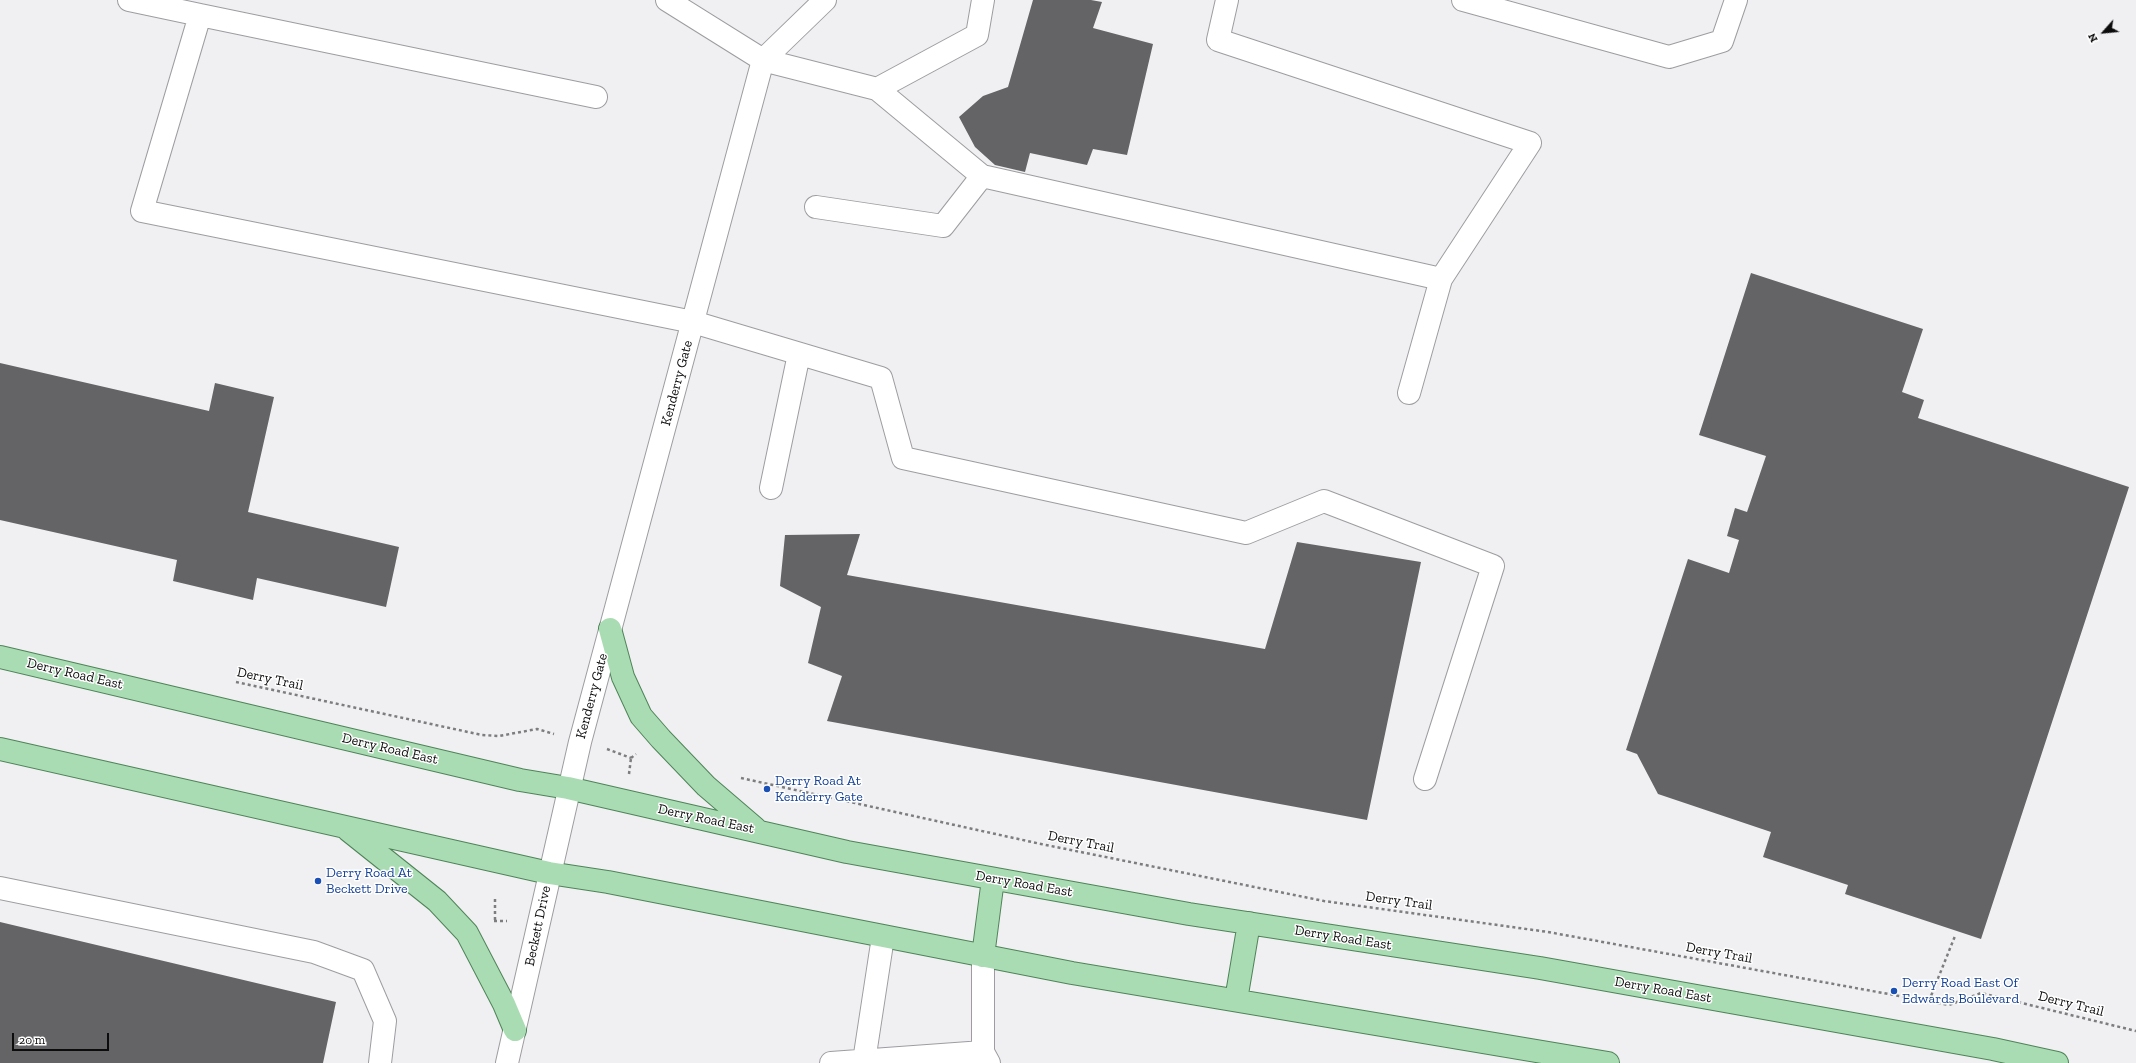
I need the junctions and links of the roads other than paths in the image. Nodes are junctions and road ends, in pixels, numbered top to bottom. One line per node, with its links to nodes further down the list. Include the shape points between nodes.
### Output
1 (129, 0): 8 (street)
2 (667, 0): 9 (street)
3 (824, 0): 9 (street)
4 (983, 0): 10 (street, via 977,34)
5 (1227, 0): 14 (street, via 1218,40 1530,142)
6 (1463, 0): 7 (street, via 1669,57 1722,42)
7 (1736, 0)
8 (200, 15): 11 (street); 15 (street, via 142,211)
9 (763, 60): 10 (street); 15 (street, Kenderry Gate)
10 (877, 89): 12 (street)
11 (596, 97)
12 (982, 176): 13 (street, via 943,226); 14 (street)
13 (816, 207)
14 (1441, 279): 17 (street)
15 (693, 322): 16 (street); 19 (street, Kenderry Gate)
16 (799, 354): 18 (street); 22 (street, via 881,378 903,458 1246,533 1324,501 1494,566)
17 (1409, 393)
18 (771, 488)
19 (610, 629): 23 (street, Kenderry Gate); 25 (main road, via 623,677 641,716 706,786)
20 (0, 657): 23 (main road, Derry Road East, via 512,778)
21 (0, 750): 24 (main road)
22 (1425, 779)
23 (568, 788): 25 (main road, Derry Road East); 26 (street, Beckett Drive)
24 (344, 827): 26 (main road); 33 (main road, via 437,901 467,933)
25 (758, 830): 27 (main road, Derry Road East, via 847,852)
26 (549, 873): 30 (main road, via 608,882); 33 (street, Beckett Drive)
27 (993, 879): 29 (main road, Derry Road East); 31 (main road)
28 (0, 888): 36 (street, via 314,952 363,970 385,1021)
29 (1249, 923): 32 (main road); 40 (main road, Derry Road East, via 1540,968 1993,1049)
30 (883, 937): 31 (main road); 35 (street)
31 (983, 956): 32 (main road); 34 (street)
32 (1236, 1000): 39 (main road)
33 (515, 1030): 37 (street, Beckett Drive)
34 (986, 1058): 35 (street)
35 (864, 1061): 38 (street)
36 (380, 1063)
37 (508, 1063)
38 (831, 1063)
39 (1608, 1063)
40 (2057, 1063)

